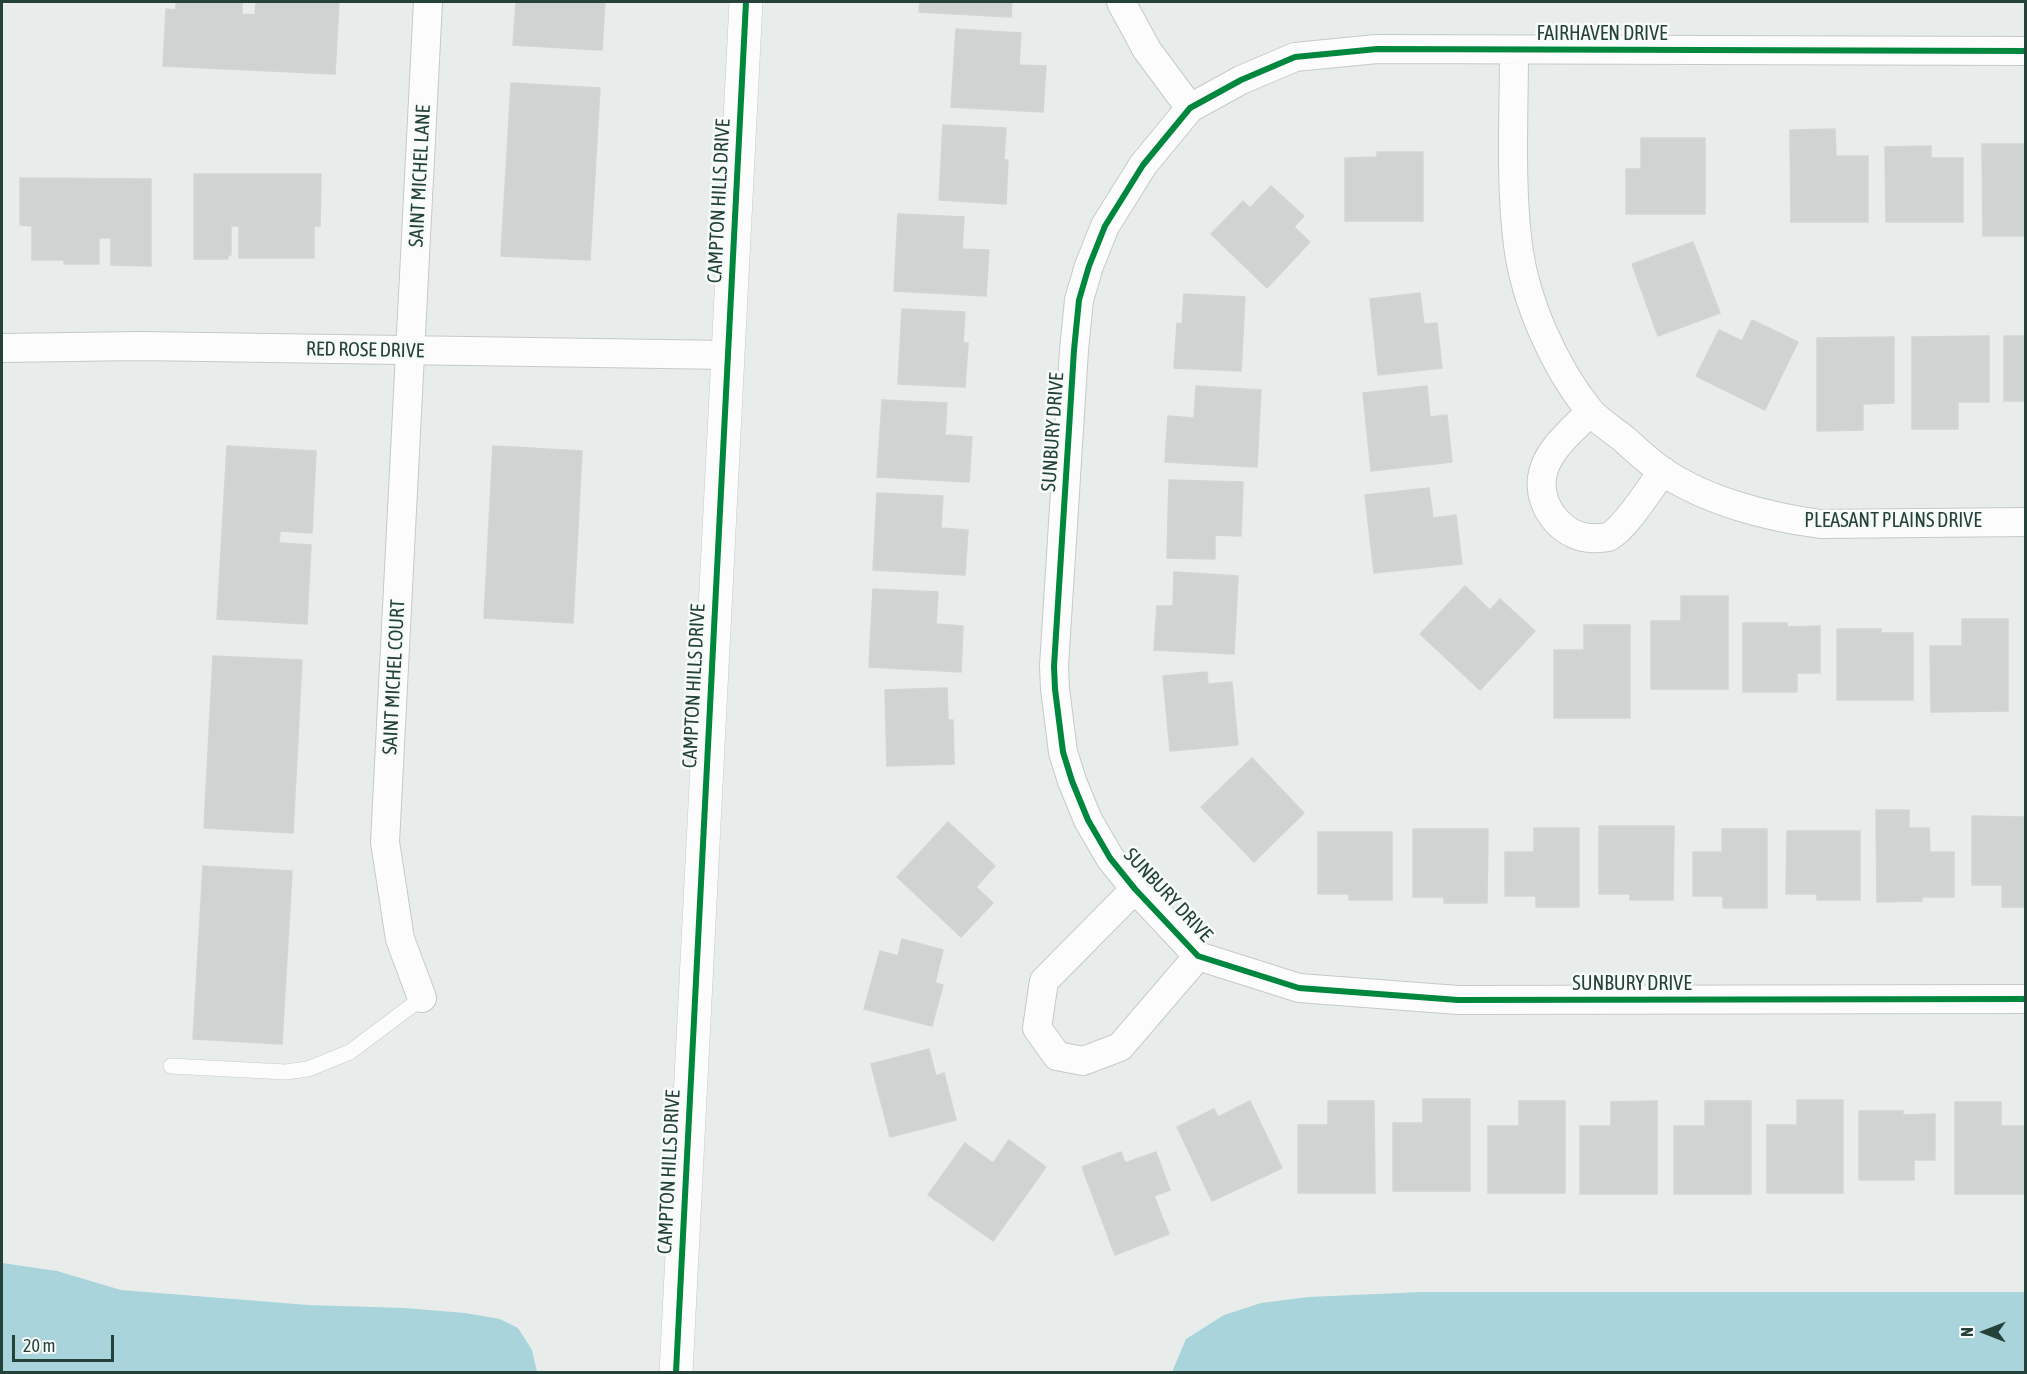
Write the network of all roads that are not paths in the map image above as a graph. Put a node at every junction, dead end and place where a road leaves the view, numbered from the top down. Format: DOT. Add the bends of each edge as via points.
graph roads {
  1 [pos="428,2"];
  2 [pos="746,2"];
  3 [pos="1121,2"];
  4 [pos="1514,51"];
  5 [pos="2025,51"];
  6 [pos="1190,108"];
  7 [pos="2,348"];
  8 [pos="412,351"];
  9 [pos="728,355"];
  10 [pos="1590,412"];
  11 [pos="1663,471"];
  12 [pos="2025,522"];
  13 [pos="1135,889"];
  14 [pos="1198,956"];
  15 [pos="422,998"];
  16 [pos="2025,999"];
  17 [pos="171,1066"];
  18 [pos="675,1372"];
  1 -- 8 [label="street, SAINT MICHEL LANE"];
  2 -- 9 [label="street, CAMPTON HILLS DRIVE"];
  3 -- 6 [label="street" via="1146,50"];
  4 -- 5 [label="street, FAIRHAVEN DRIVE"];
  4 -- 6 [label="street, FAIRHAVEN DRIVE" via="1377,49 1295,57"];
  4 -- 10 [label="street, PLEASANT PLAINS DRIVE" via="1518,248 1535,314 1547,342"];
  6 -- 13 [label="street, SUNBURY DRIVE" via="1143,165 1105,226 1080,300 1074,360 1054,666 1057,715 1063,752 1088,820 1110,858"];
  7 -- 8 [label="street, RED ROSE DRIVE" via="140,346"];
  8 -- 9 [label="street, RED ROSE DRIVE"];
  8 -- 15 [label="street, SAINT MICHEL COURT" via="386,842 400,939"];
  9 -- 18 [label="street, CAMPTON HILLS DRIVE"];
  10 -- 11 [label="street, PLEASANT PLAINS DRIVE"];
  10 -- 11 [label="street" via="1547,460 1542,477 1545,504 1560,525 1575,535 1609,537"];
  11 -- 12 [label="street, PLEASANT PLAINS DRIVE" via="1716,497 1788,520 1820,524"];
  13 -- 14 [label="street, SUNBURY DRIVE"];
  13 -- 14 [label="street, SUNBURY DRIVE" via="1044,981 1037,1028 1057,1056 1083,1061 1120,1047"];
  14 -- 16 [label="street, SUNBURY DRIVE" via="1299,988 1458,1000"];
  15 -- 17 [label="lane" via="350,1052 308,1069 285,1072"];
}
